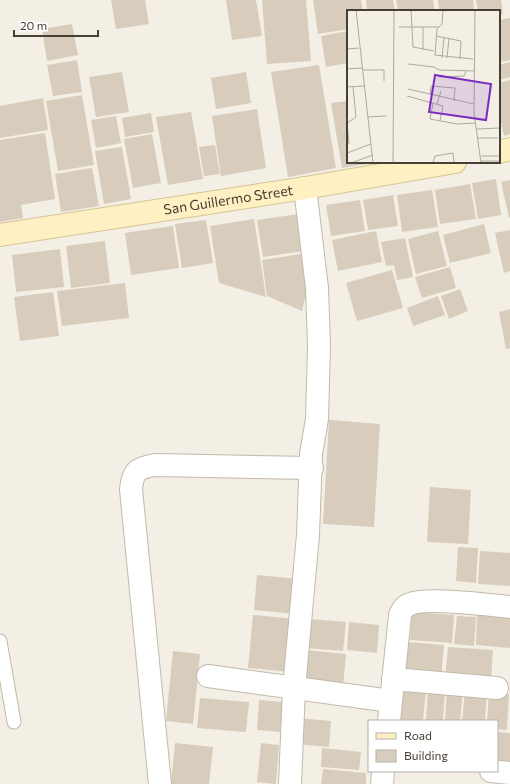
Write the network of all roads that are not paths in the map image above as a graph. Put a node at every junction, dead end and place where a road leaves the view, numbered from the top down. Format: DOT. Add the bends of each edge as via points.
graph roads {
  1 [pos="510,149"];
  2 [pos="500,152"];
  3 [pos="449,163"];
  4 [pos="304,188"];
  5 [pos="0,235"];
  6 [pos="312,468"];
  7 [pos="510,607"];
  8 [pos="0,641"];
  9 [pos="208,676"];
  10 [pos="393,679"];
  11 [pos="294,688"];
  12 [pos="497,688"];
  13 [pos="390,711"];
  14 [pos="14,722"];
  15 [pos="383,772"];
  16 [pos="498,772"];
  17 [pos="510,773"];
  18 [pos="160,784"];
  19 [pos="290,784"];
  20 [pos="382,784"];
  1 -- 2 [label="main road"];
  3 -- 4 [label="main road, San Guillermo Street"];
  4 -- 5 [label="main road, San Guillermo Street"];
  4 -- 6 [label="street" via="317,288 320,345"];
  6 -- 11 [label="street" via="307,562"];
  6 -- 18 [label="street" via="155,465 136,471 132,478"];
  7 -- 10 [label="street" via="426,601 403,608"];
  8 -- 14 [label="lane"];
  9 -- 11 [label="street"];
  10 -- 12 [label="street"];
  10 -- 13 [label="street"];
  11 -- 13 [label="street"];
  11 -- 19 [label="street"];
  15 -- 20 [label="street"];
  16 -- 17 [label="street"];
}
